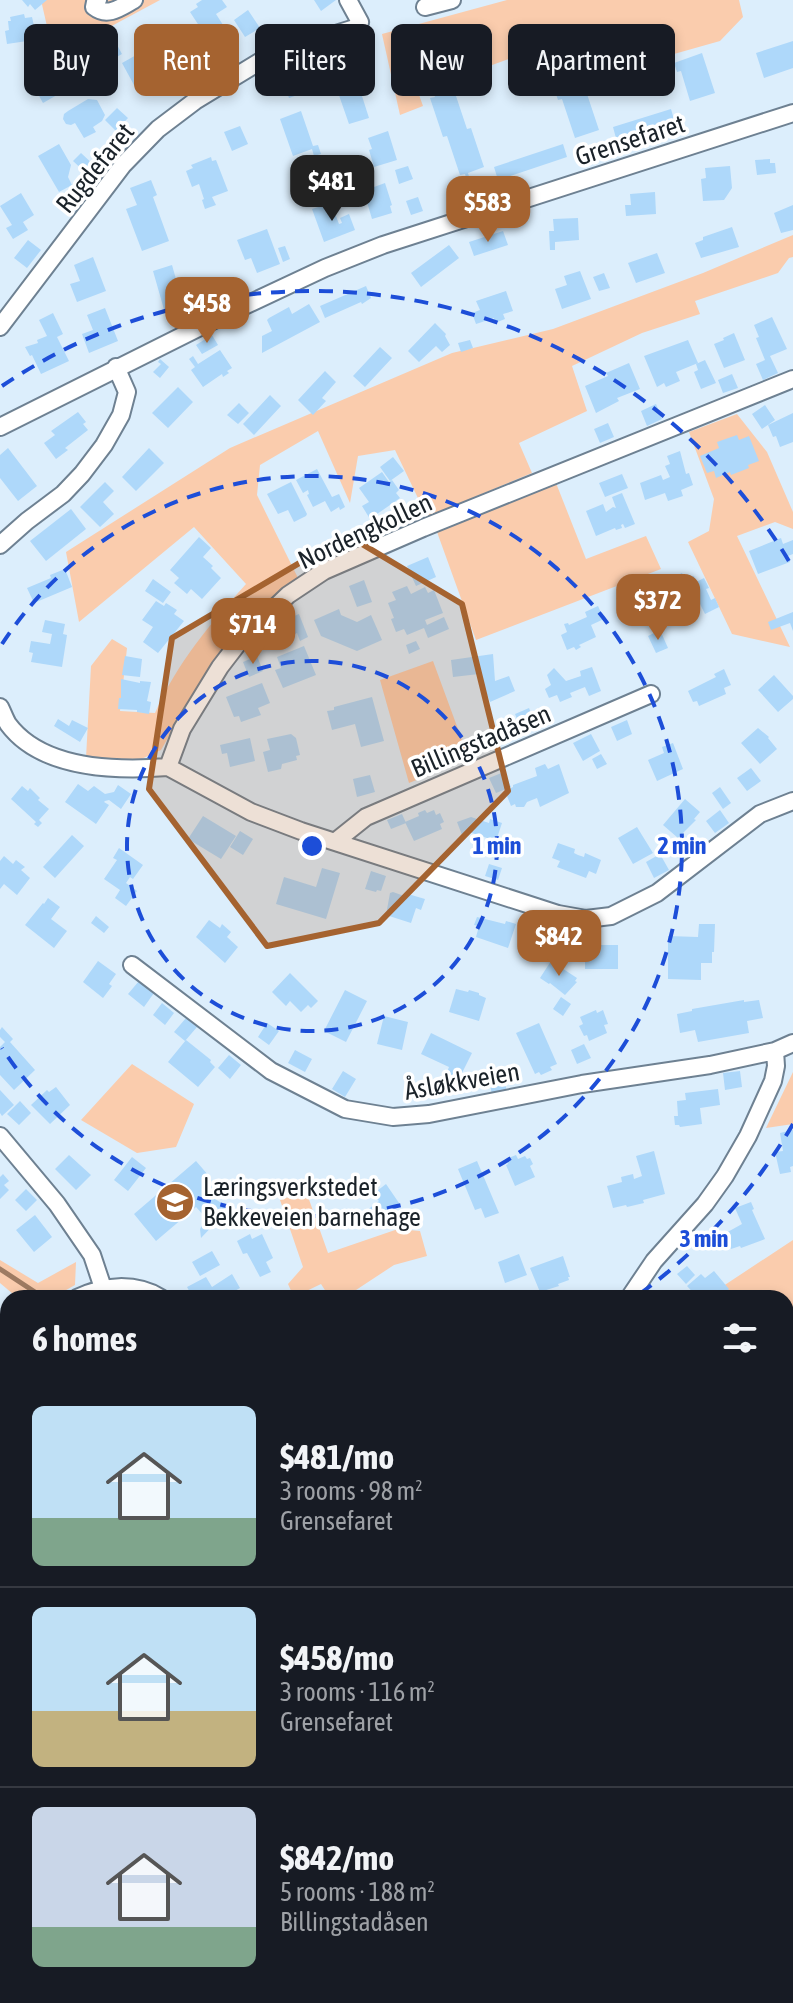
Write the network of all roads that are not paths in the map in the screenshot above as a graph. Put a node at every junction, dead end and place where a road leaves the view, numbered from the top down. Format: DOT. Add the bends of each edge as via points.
graph roads {
  1 [pos="98,0"];
  2 [pos="134,0"];
  3 [pos="348,0"];
  4 [pos="452,0"];
  5 [pos="425,7"];
  6 [pos="793,113"];
  7 [pos="0,327"];
  8 [pos="116,367"];
  9 [pos="793,379"];
  10 [pos="0,427"];
  11 [pos="0,545"];
  12 [pos="651,694"];
  13 [pos="0,707"];
  14 [pos="168,767"];
  15 [pos="793,801"];
  16 [pos="336,841"];
  17 [pos="132,965"];
  18 [pos="793,1043"];
  19 [pos="775,1051"];
  20 [pos="0,1136"];
  21 [pos="103,1288"];
  22 [pos="98,1290"];
  23 [pos="146,1290"];
  24 [pos="634,1290"];
  1 -- 2 [label="street" via="94,7 111,12"];
  3 -- 7 [label="street, Rugdefaret" via="360,22 355,28 264,59 158,129 123,165"];
  4 -- 5 [label="street"];
  6 -- 8 [label="street, Grensefaret" via="383,245"];
  8 -- 10 [label="street, Grensefaret"];
  8 -- 11 [label="street" via="127,392 104,445 63,494"];
  9 -- 14 [label="street, Nordengkollen" via="324,571 288,595 240,641 182,729"];
  12 -- 16 [label="street, Billingstadåsen" via="366,817"];
  13 -- 14 [label="street" via="22,739 69,762"];
  14 -- 16 [label="street" via="251,812"];
  15 -- 16 [label="street" via="760,814 657,893 611,916 586,919"];
  17 -- 19 [label="street, Åsløkkveien" via="271,1071 345,1109 393,1117"];
  18 -- 19 [label="street, Åsløkkveien"];
  19 -- 24 [label="street" via="773,1081 725,1176"];
  20 -- 21 [label="street" via="84,1242"];
  21 -- 22 [label="street"];
  21 -- 23 [label="street"];
}
